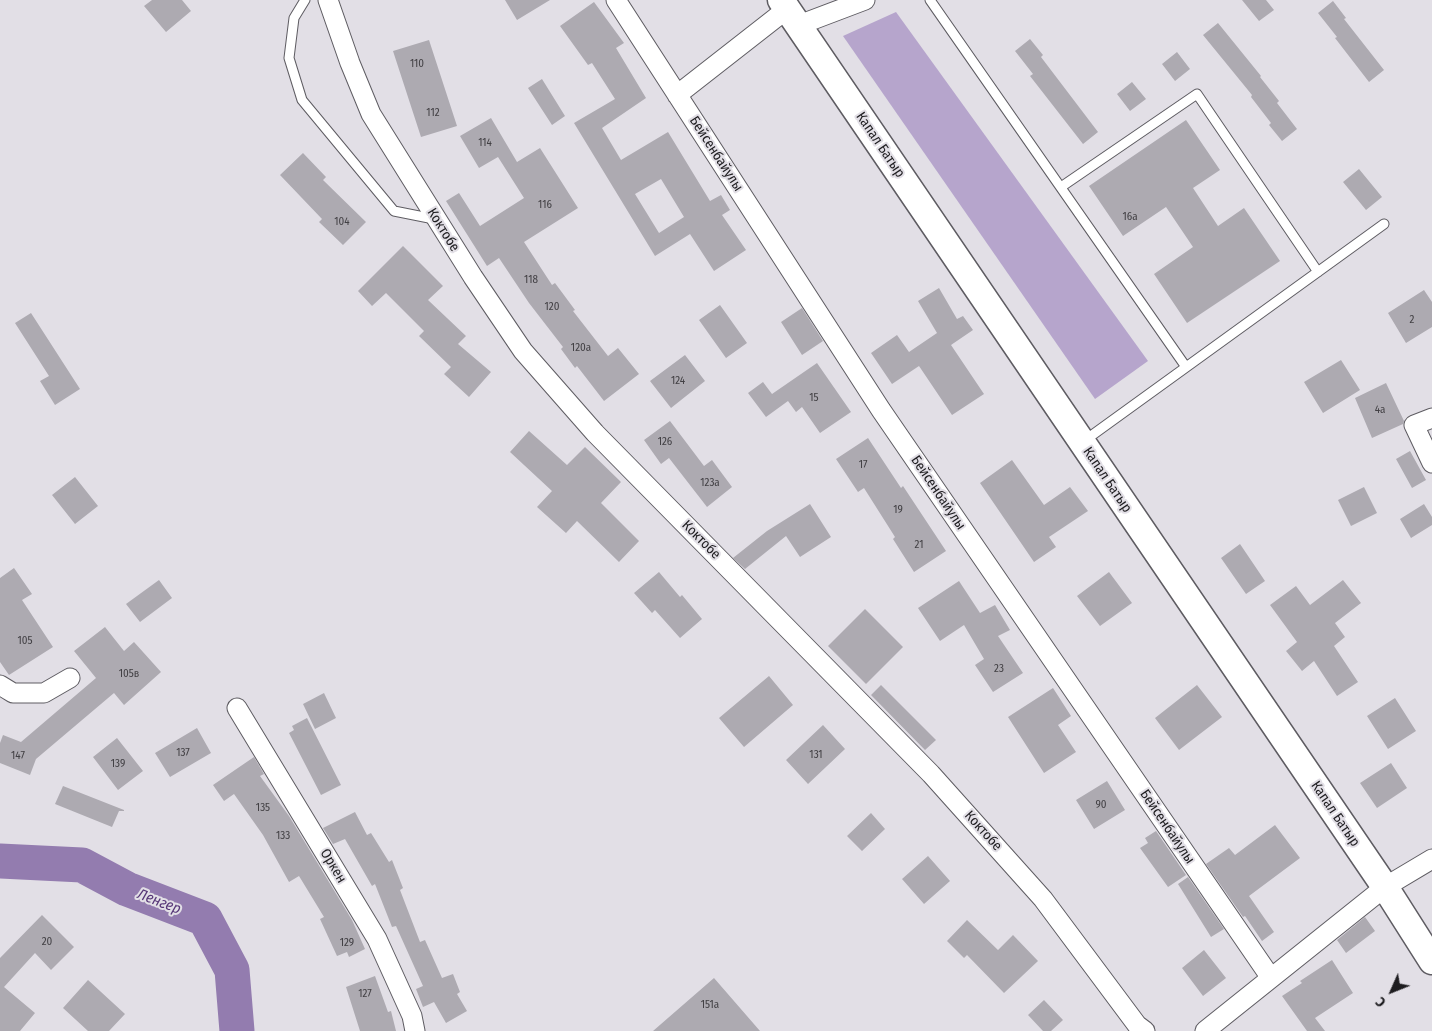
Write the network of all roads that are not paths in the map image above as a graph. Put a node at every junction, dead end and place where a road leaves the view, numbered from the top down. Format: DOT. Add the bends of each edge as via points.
graph roads {
  1 [pos="305,0"];
  2 [pos="328,0"];
  3 [pos="616,0"];
  4 [pos="864,0"];
  5 [pos="930,0"];
  6 [pos="789,11"];
  7 [pos="677,95"];
  8 [pos="1061,187"];
  9 [pos="437,219"];
  10 [pos="1384,224"];
  11 [pos="1318,272"];
  12 [pos="1186,367"];
  13 [pos="1432,418"];
  14 [pos="1082,442"];
  15 [pos="1432,463"];
  16 [pos="70,678"];
  17 [pos="0,685"];
  18 [pos="237,708"];
  19 [pos="1432,859"];
  20 [pos="1385,887"];
  21 [pos="1432,960"];
  22 [pos="1271,978"];
  23 [pos="415,1031"];
  24 [pos="1145,1031"];
  25 [pos="1205,1031"];
  1 -- 9 [label="lane" via="294,18 289,58 302,100 394,211"];
  2 -- 9 [label="street, Коктобе" via="371,114"];
  3 -- 7 [label="street, Бейсенбайулы"];
  4 -- 6 [label="street"];
  5 -- 8 [label="lane"];
  6 -- 7 [label="street"];
  6 -- 14 [label="main road, Капал Батыр"];
  7 -- 22 [label="street, Бейсенбайулы" via="881,410"];
  8 -- 11 [label="lane" via="1197,94"];
  8 -- 12 [label="lane"];
  9 -- 24 [label="street, Коктобе" via="523,351 595,433 931,774 1043,899 1137,1025"];
  10 -- 11 [label="lane"];
  11 -- 12 [label="lane"];
  12 -- 14 [label="lane"];
  13 -- 15 [label="street" via="1414,425"];
  14 -- 20 [label="main road, Капал Батыр"];
  16 -- 17 [label="street" via="44,693 13,693"];
  18 -- 23 [label="street, Оркен" via="377,939 412,1016"];
  19 -- 20 [label="street"];
  20 -- 21 [label="main road, Капал Батыр"];
  20 -- 22 [label="street"];
  22 -- 25 [label="street"];
}
